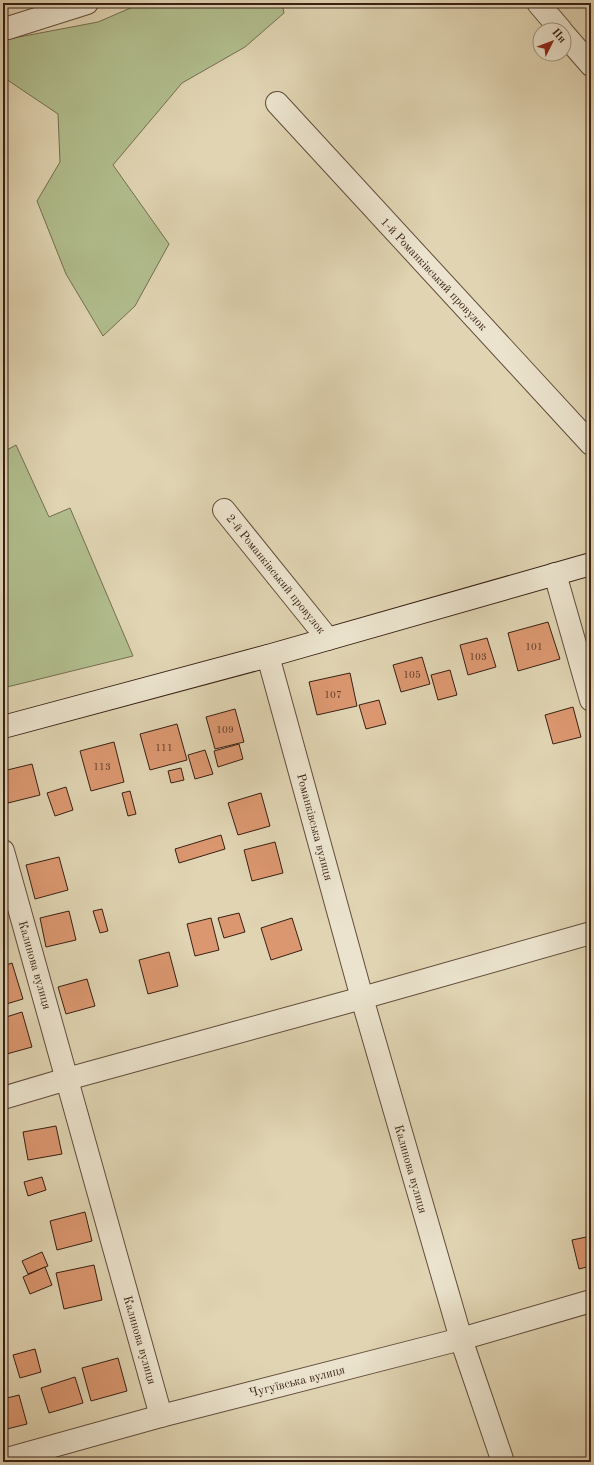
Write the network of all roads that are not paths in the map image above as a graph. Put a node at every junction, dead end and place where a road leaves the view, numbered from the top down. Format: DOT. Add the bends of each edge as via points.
graph roads {
  1 [pos="87,3"];
  2 [pos="538,3"];
  3 [pos="554,22"];
  4 [pos="8,28"];
  5 [pos="572,43"];
  6 [pos="591,65"];
  7 [pos="277,103"];
  8 [pos="591,444"];
  9 [pos="224,510"];
  10 [pos="591,564"];
  11 [pos="555,574"];
  12 [pos="328,639"];
  13 [pos="268,656"];
  14 [pos="591,700"];
  15 [pos="3,727"];
  16 [pos="3,851"];
  17 [pos="591,933"];
  18 [pos="362,998"];
  19 [pos="67,1079"];
  20 [pos="3,1098"];
  21 [pos="591,1301"];
  22 [pos="461,1339"];
  23 [pos="161,1416"];
  24 [pos="3,1460"];
  25 [pos="503,1462"];
  1 -- 4 [label="street"];
  2 -- 3 [label="street"];
  5 -- 6 [label="street"];
  7 -- 8 [label="street, 1-й Романківський провулок"];
  9 -- 12 [label="street, 2-й Романківський провулок"];
  10 -- 11 [label="street"];
  11 -- 12 [label="street"];
  11 -- 14 [label="street"];
  12 -- 13 [label="street"];
  13 -- 15 [label="street"];
  13 -- 18 [label="street, Романківська вулиця"];
  16 -- 19 [label="street, Калинова вулиця"];
  17 -- 18 [label="street"];
  18 -- 19 [label="street"];
  18 -- 22 [label="street, Калинова вулиця"];
  19 -- 20 [label="street"];
  19 -- 23 [label="street, Калинова вулиця"];
  21 -- 22 [label="street, Чугуївська вулиця"];
  22 -- 23 [label="street, Чугуївська вулиця"];
  22 -- 25 [label="street, Калинова вулиця"];
  23 -- 24 [label="street, Чугуївська вулиця"];
}
